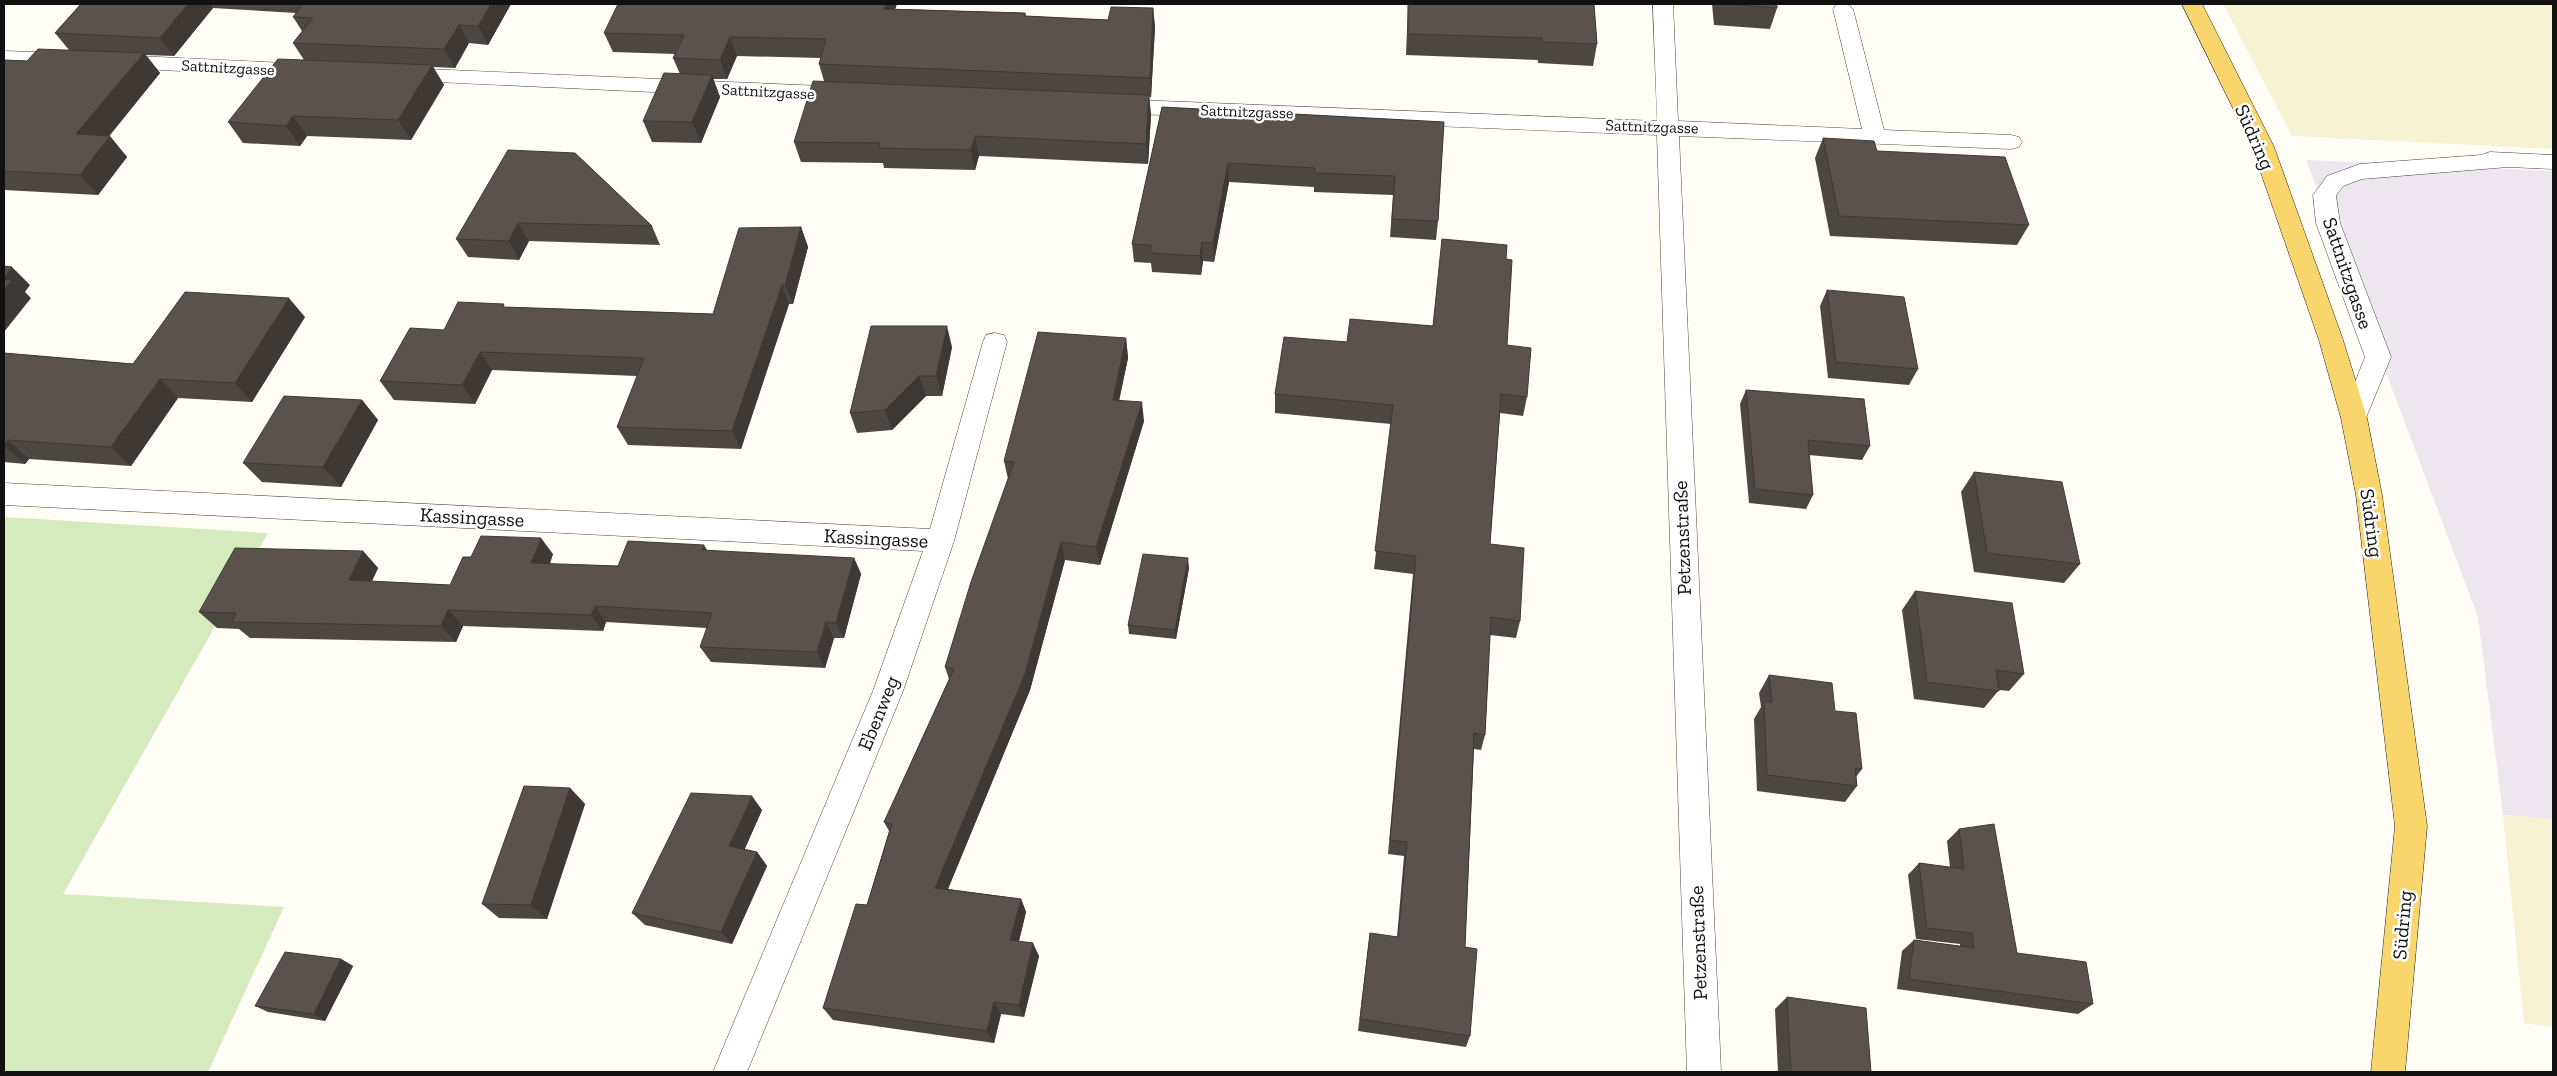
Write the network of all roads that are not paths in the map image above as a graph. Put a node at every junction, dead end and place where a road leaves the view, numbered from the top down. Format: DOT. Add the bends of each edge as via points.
graph roads {
  1 [pos="1663,4"];
  2 [pos="2192,4"];
  3 [pos="1843,9"];
  4 [pos="4,58"];
  5 [pos="330,72"];
  6 [pos="380,74"];
  7 [pos="865,95"];
  8 [pos="1092,105"];
  9 [pos="1668,127"];
  10 [pos="1875,136"];
  11 [pos="2011,142"];
  12 [pos="2420,155"];
  13 [pos="2508,160"];
  14 [pos="2553,162"];
  15 [pos="994,342"];
  16 [pos="2354,418"];
  17 [pos="4,494"];
  18 [pos="940,541"];
  19 [pos="730,1072"];
  20 [pos="1704,1072"];
  21 [pos="2388,1072"];
  1 -- 9 [label="street, Petzenstraße"];
  2 -- 16 [label="main road, Südring" via="2263,147 2332,340"];
  3 -- 10 [label="street"];
  4 -- 5 [label="street, Sattnitzgasse"];
  6 -- 7 [label="street, Sattnitzgasse"];
  8 -- 9 [label="street, Sattnitzgasse"];
  9 -- 10 [label="street, Sattnitzgasse"];
  9 -- 20 [label="street, Petzenstraße"];
  10 -- 11 [label="street, Sattnitzgasse"];
  12 -- 13 [label="street, Sattnitzgasse"];
  13 -- 14 [label="street, Sattnitzgasse"];
  13 -- 16 [label="street, Sattnitzgasse" via="2360,172 2334,181 2324,195 2328,223 2378,357"];
  15 -- 18 [label="street, Ebenweg"];
  16 -- 21 [label="main road, Südring" via="2369,495 2411,826"];
  17 -- 18 [label="street, Kassingasse"];
  18 -- 19 [label="street, Ebenweg" via="888,691"];
}
